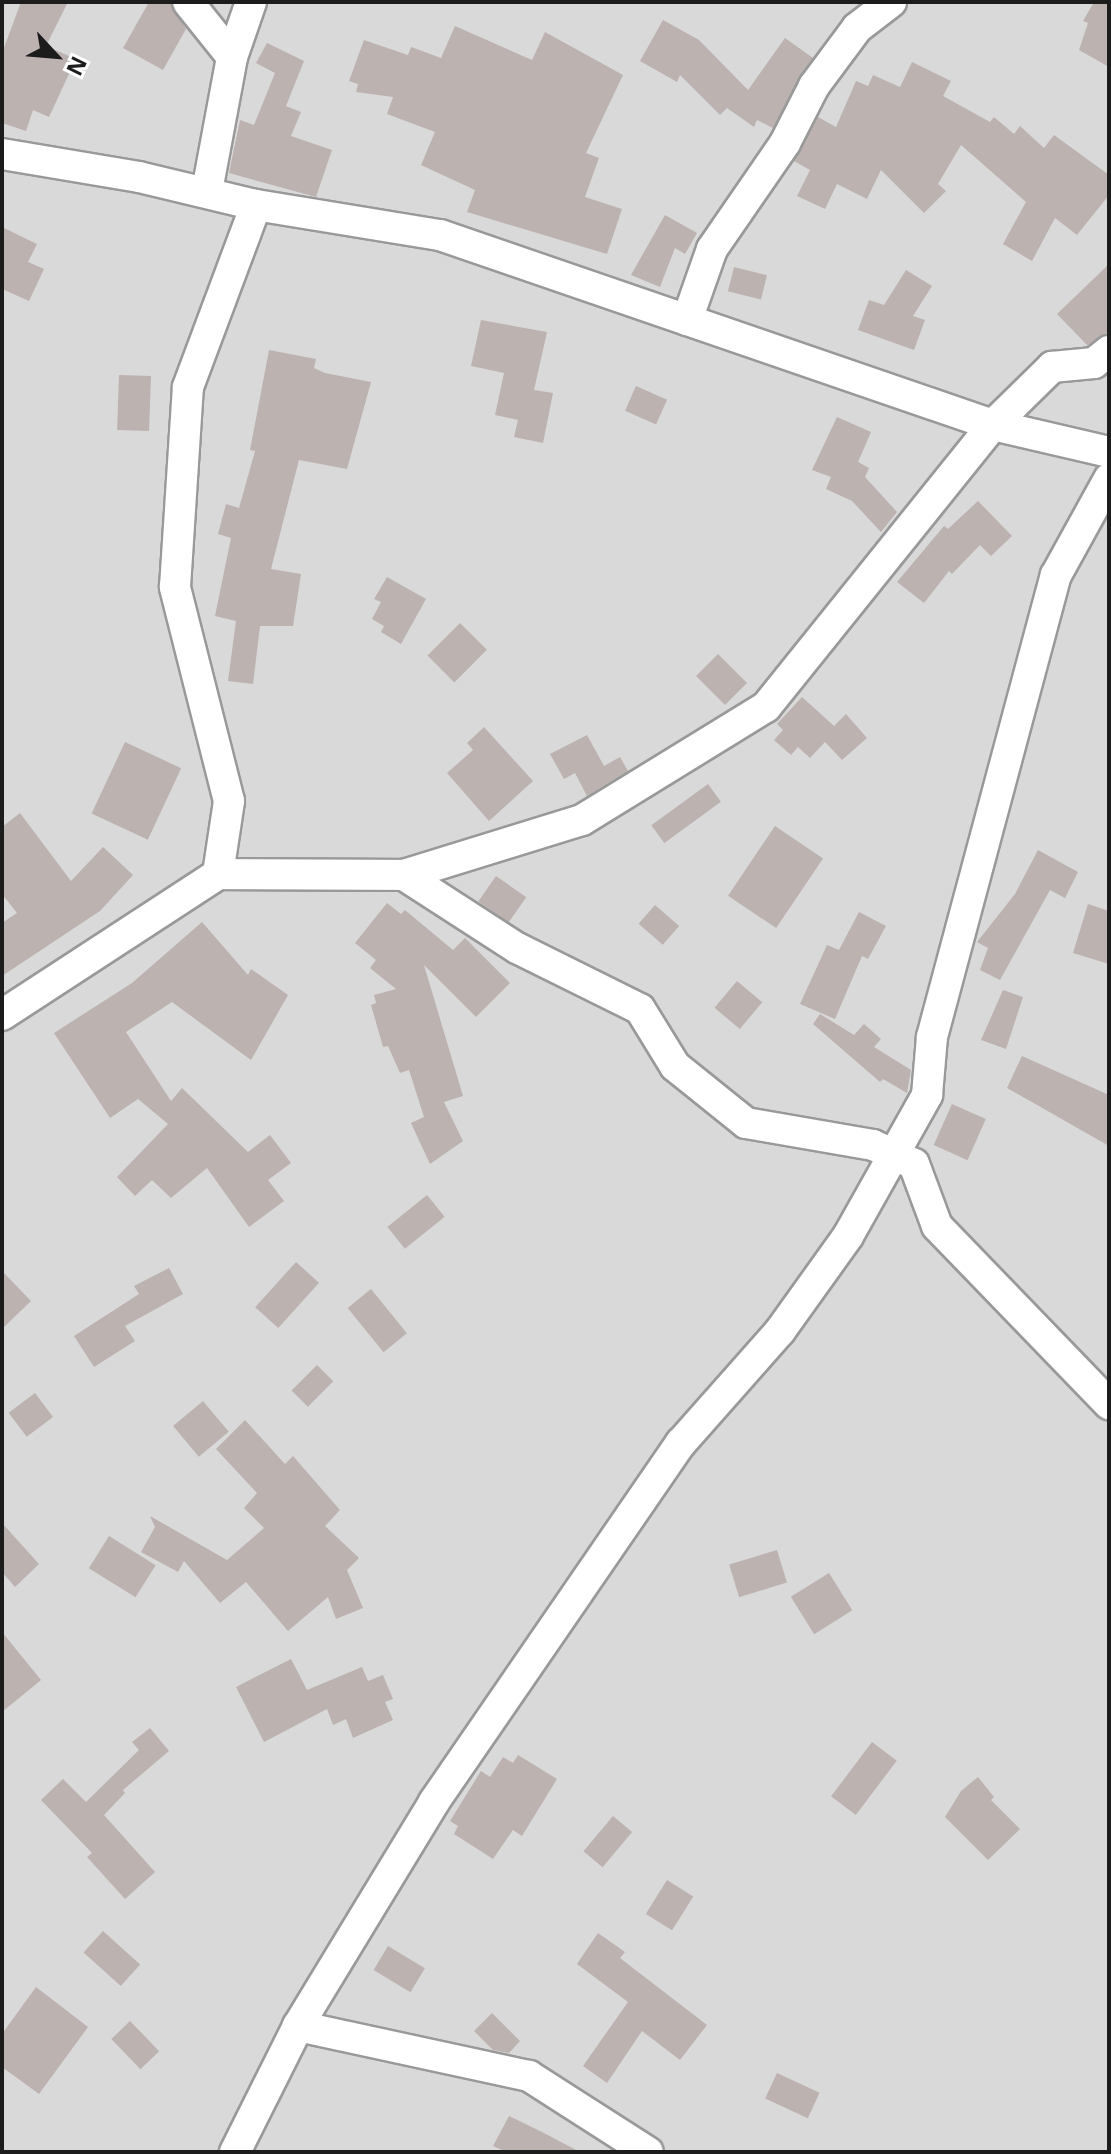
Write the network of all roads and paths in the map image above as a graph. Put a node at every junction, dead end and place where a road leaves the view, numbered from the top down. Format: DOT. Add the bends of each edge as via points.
graph roads {
  1 [pos="188,2"];
  2 [pos="251,2"];
  3 [pos="891,2"];
  4 [pos="232,57"];
  5 [pos="2,154"];
  6 [pos="207,191"];
  7 [pos="256,205"];
  8 [pos="687,320"];
  9 [pos="1109,351"];
  10 [pos="993,425"];
  11 [pos="1109,452"];
  12 [pos="1109,479"];
  13 [pos="218,874"];
  14 [pos="404,875"];
  15 [pos="2,1015"];
  16 [pos="895,1156"];
  17 [pos="1109,1404"];
  18 [pos="298,2026"];
  19 [pos="235,2152"];
  20 [pos="648,2152"];
  1 -- 4 [label="street"];
  2 -- 4 [label="street"];
  3 -- 8 [label="street" via="857,28 814,86 785,143 712,249"];
  4 -- 6 [label="street"];
  5 -- 6 [label="street"];
  6 -- 7 [label="street"];
  7 -- 8 [label="street" via="440,235"];
  7 -- 13 [label="street" via="188,387 175,587 229,801"];
  8 -- 10 [label="street"];
  9 -- 10 [label="street" via="1094,363 1052,367"];
  10 -- 11 [label="street"];
  10 -- 14 [label="street" via="766,707 582,820"];
  12 -- 16 [label="street" via="1056,575 932,1037 927,1095"];
  13 -- 14 [label="street"];
  13 -- 15 [label="street"];
  14 -- 16 [label="street" via="517,948 640,1009 675,1066 746,1123 873,1145"];
  16 -- 17 [label="street" via="914,1164 937,1226"];
  16 -- 18 [label="street" via="848,1236 780,1331 681,1443 591,1571 434,1802"];
  18 -- 19 [label="street"];
  18 -- 20 [label="street" via="529,2076"];
}
